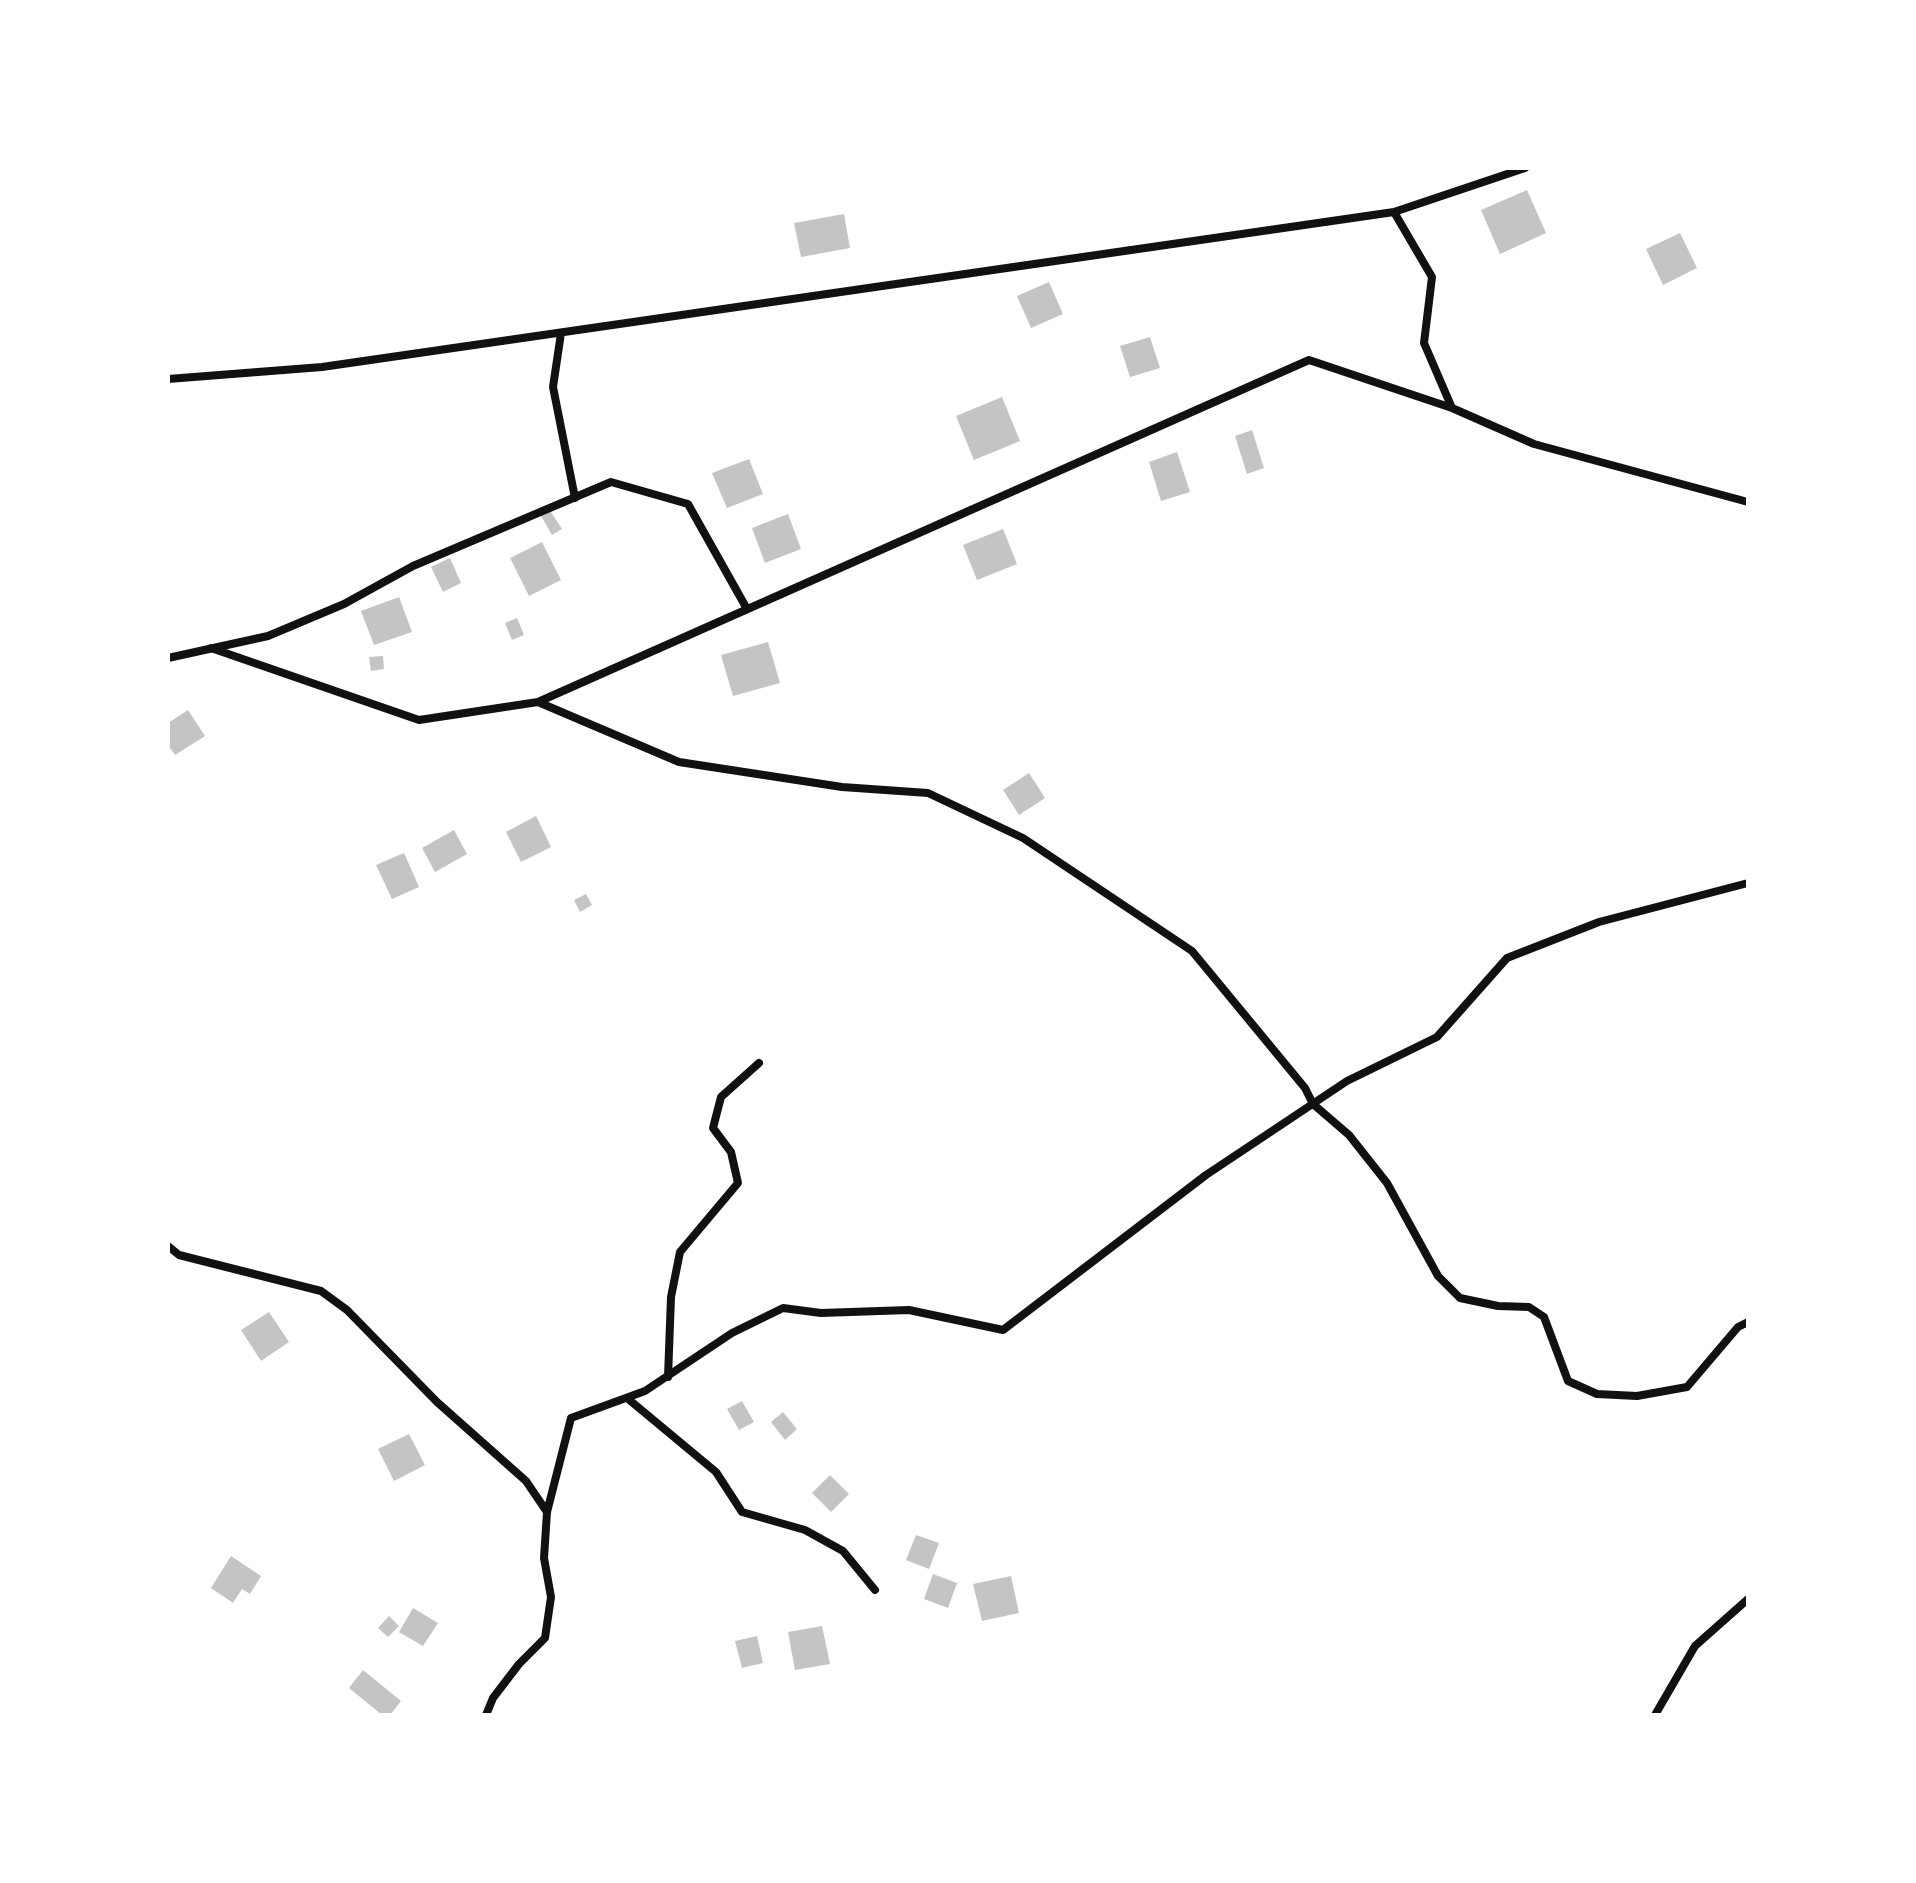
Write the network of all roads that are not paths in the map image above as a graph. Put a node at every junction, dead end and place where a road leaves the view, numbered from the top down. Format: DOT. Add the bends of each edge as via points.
graph roads {
  1 [pos="1525,168"];
  2 [pos="1394,212"];
  3 [pos="561,333"];
  4 [pos="168,379"];
  5 [pos="1452,408"];
  6 [pos="575,498"];
  7 [pos="1748,502"];
  8 [pos="747,609"];
  9 [pos="211,648"];
  10 [pos="168,658"];
  11 [pos="538,702"];
  12 [pos="1748,883"];
  13 [pos="759,1063"];
  14 [pos="1313,1104"];
  15 [pos="168,1246"];
  16 [pos="1748,1322"];
  17 [pos="668,1377"];
  18 [pos="627,1398"];
  19 [pos="547,1512"];
  20 [pos="875,1590"];
  21 [pos="1748,1599"];
  22 [pos="486,1715"];
  23 [pos="1655,1715"];
  1 -- 2 [label="street"];
  2 -- 3 [label="street"];
  2 -- 5 [label="street" via="1432,277 1424,343"];
  3 -- 4 [label="street" via="322,367"];
  3 -- 6 [label="street" via="553,387"];
  5 -- 7 [label="street" via="1534,444"];
  5 -- 8 [label="street" via="1309,360"];
  6 -- 8 [label="street" via="611,482 688,504"];
  6 -- 9 [label="street" via="413,566 344,604 268,636"];
  8 -- 11 [label="street"];
  9 -- 10 [label="street"];
  9 -- 11 [label="street" via="419,720"];
  11 -- 14 [label="street" via="679,762 842,787 928,793 1023,838 1192,951"];
  12 -- 14 [label="street" via="1599,922 1507,958 1437,1037 1347,1081"];
  13 -- 17 [label="street" via="721,1097 713,1128 731,1152 738,1183 680,1252 671,1297"];
  14 -- 16 [label="street" via="1349,1135 1387,1183 1438,1276 1460,1298 1529,1307 1544,1317 1568,1381 1597,1394 1637,1396 1687,1387"];
  14 -- 17 [label="street" via="1206,1175 1003,1330 909,1310 821,1313 783,1308 732,1333"];
  15 -- 19 [label="street" via="179,1255 321,1291 526,1481"];
  17 -- 18 [label="street"];
  18 -- 19 [label="street" via="571,1418"];
  18 -- 20 [label="street" via="716,1472 742,1512 805,1530 843,1551"];
  19 -- 22 [label="street" via="544,1558 551,1597 545,1638 519,1664"];
  21 -- 23 [label="street" via="1695,1646"];
}
